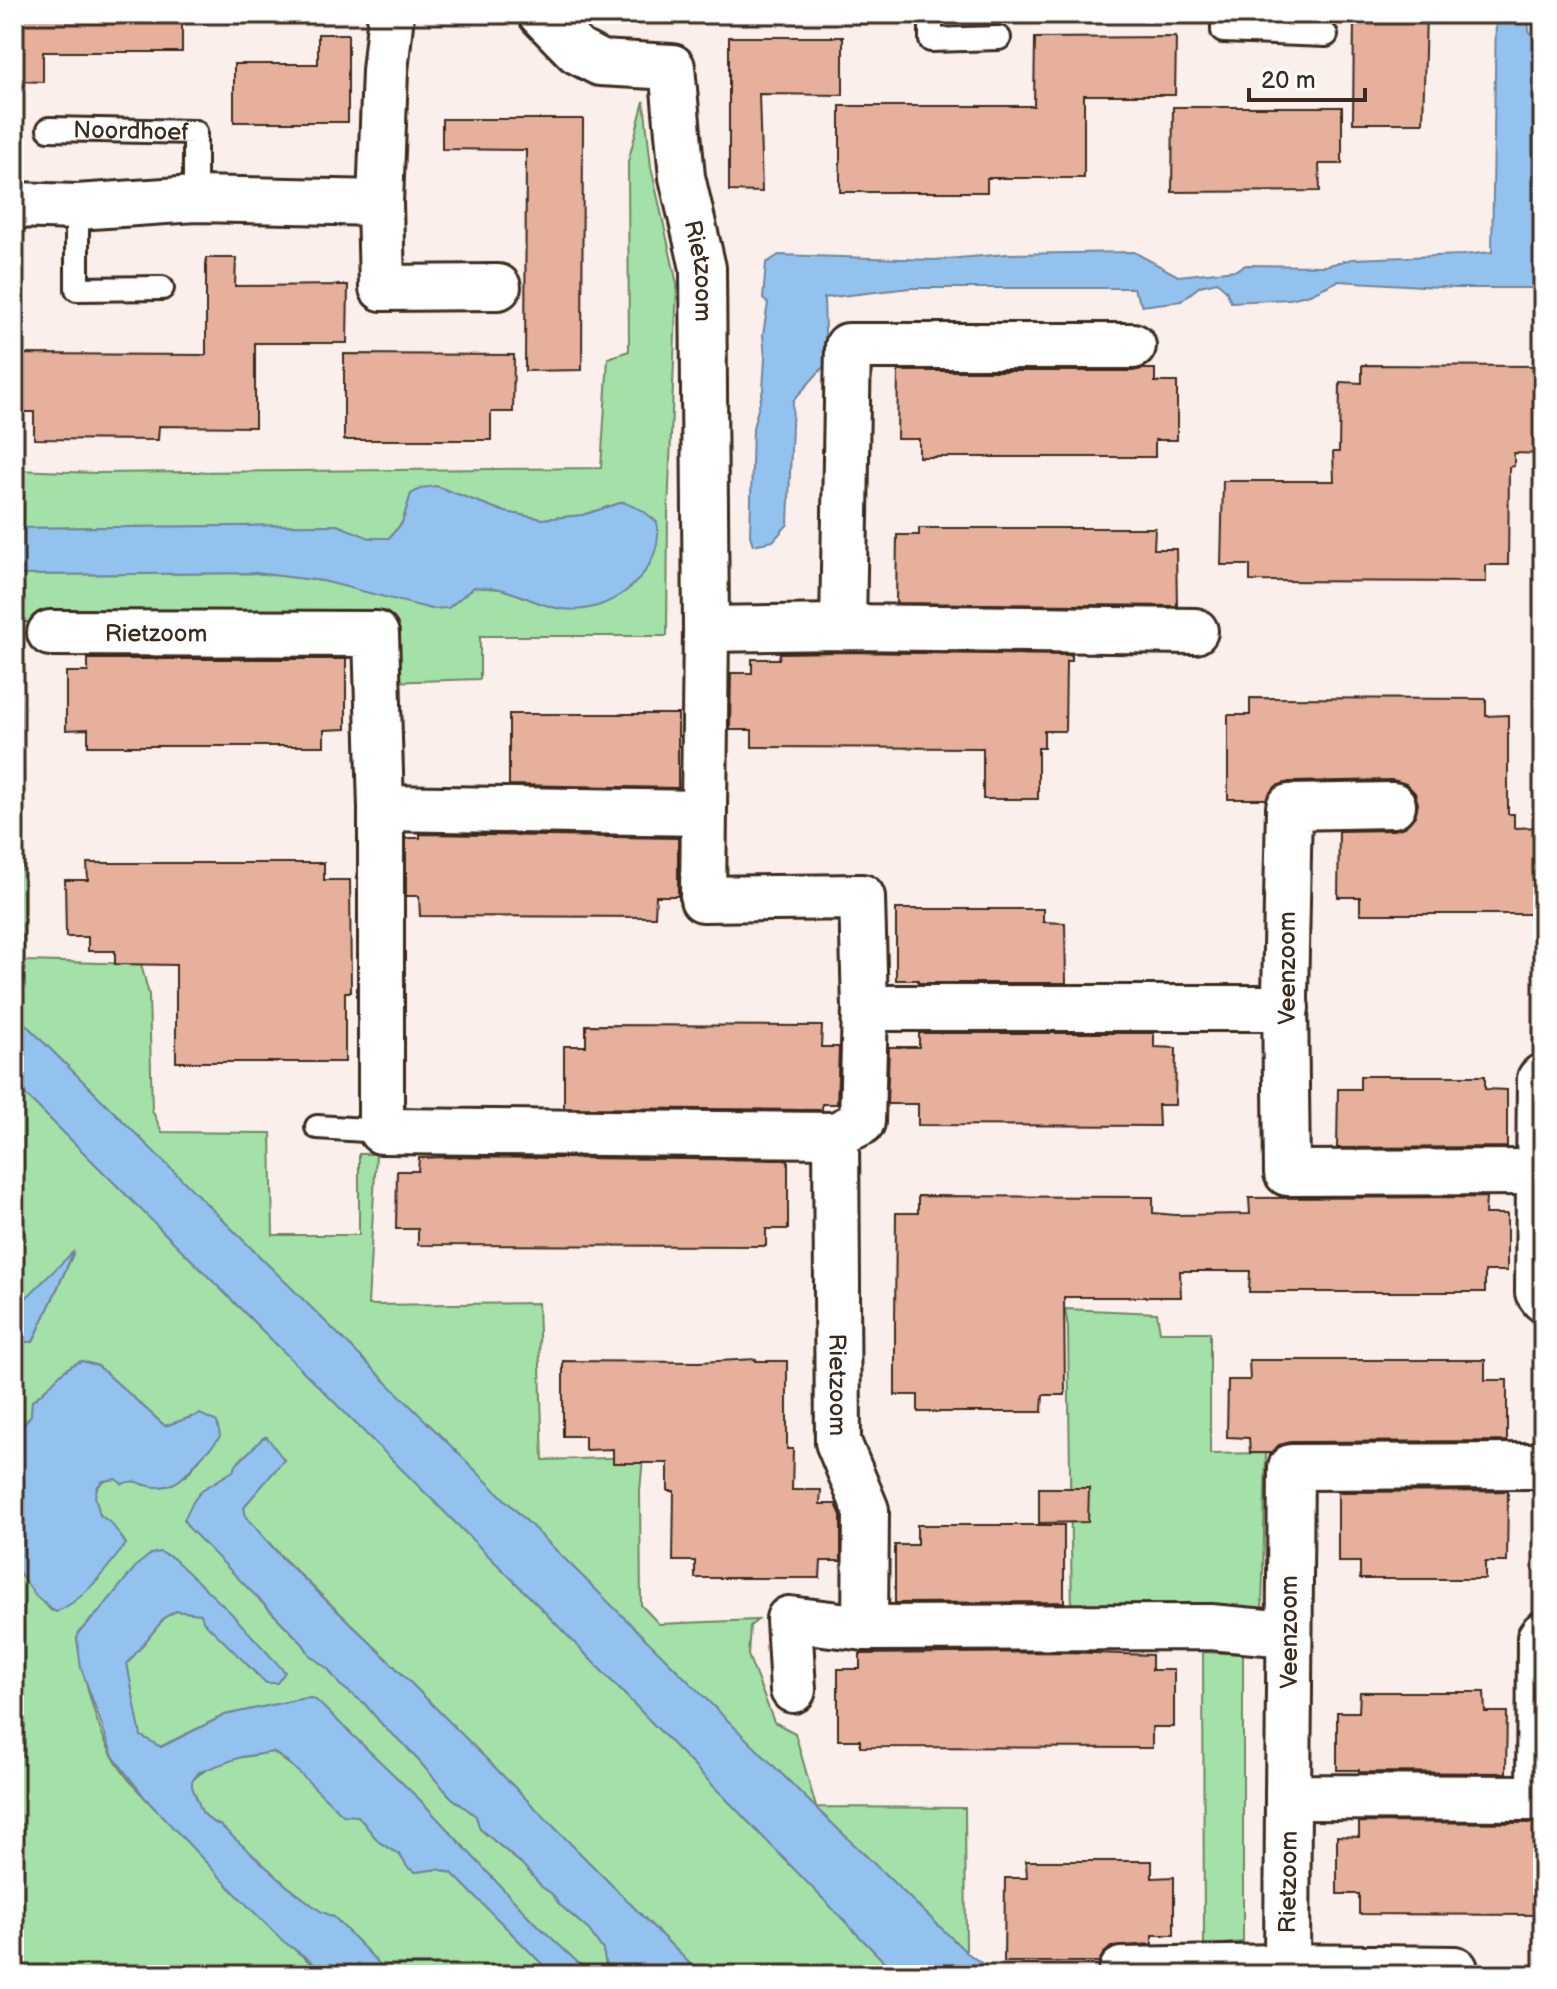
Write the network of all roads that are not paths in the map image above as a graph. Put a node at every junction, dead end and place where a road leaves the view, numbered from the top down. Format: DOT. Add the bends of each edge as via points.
graph roads {
  1 [pos="391,14"];
  2 [pos="541,14"];
  3 [pos="931,14"];
  4 [pos="1223,14"];
  5 [pos="1326,35"];
  6 [pos="999,38"];
  7 [pos="49,129"];
  8 [pos="195,199"];
  9 [pos="380,203"];
  10 [pos="14,205"];
  11 [pos="77,207"];
  12 [pos="498,287"];
  13 [pos="162,288"];
  14 [pos="1133,346"];
  15 [pos="843,627"];
  16 [pos="706,629"];
  17 [pos="1195,631"];
  18 [pos="50,633"];
  19 [pos="1393,805"];
  20 [pos="381,808"];
  21 [pos="703,813"];
  22 [pos="865,1008"];
  23 [pos="1286,1008"];
  24 [pos="1543,1076"];
  25 [pos="317,1127"];
  26 [pos="381,1131"];
  27 [pos="836,1135"];
  28 [pos="1539,1172"];
  29 [pos="1543,1299"];
  30 [pos="1543,1466"];
  31 [pos="865,1628"];
  32 [pos="1289,1634"];
  33 [pos="1543,1634"];
  34 [pos="793,1690"];
  35 [pos="1288,1797"];
  36 [pos="1541,1798"];
  37 [pos="1287,1967"];
  38 [pos="1121,1975"];
  39 [pos="1455,1975"];
  1 -- 9 [label="street"];
  2 -- 16 [label="street, Rietzoom" via="577,51 600,63 672,67 682,177 703,268"];
  3 -- 6 [label="lane" via="931,40"];
  4 -- 5 [label="lane" via="1223,31"];
  7 -- 8 [label="lane, Noordhoef" via="195,132"];
  8 -- 9 [label="street"];
  8 -- 11 [label="street"];
  9 -- 12 [label="street" via="382,288"];
  10 -- 11 [label="street"];
  11 -- 13 [label="lane" via="77,289"];
  14 -- 15 [label="street" via="848,346"];
  15 -- 16 [label="street"];
  15 -- 17 [label="street"];
  16 -- 21 [label="street, Rietzoom"];
  18 -- 20 [label="street, Rietzoom" via="376,634"];
  19 -- 23 [label="street, Veenzoom" via="1289,807"];
  20 -- 21 [label="street"];
  20 -- 26 [label="street, Rietzoom"];
  21 -- 22 [label="street, Rietzoom" via="703,899 862,897"];
  22 -- 23 [label="street"];
  22 -- 27 [label="street, Rietzoom" via="862,1122"];
  23 -- 28 [label="street, Veenzoom" via="1287,1173"];
  24 -- 28 [label="street"];
  25 -- 26 [label="lane"];
  26 -- 27 [label="street"];
  27 -- 31 [label="street, Rietzoom" via="838,1442 866,1510"];
  28 -- 29 [label="street" via="1538,1292"];
  30 -- 32 [label="street, Veenzoom" via="1291,1467"];
  31 -- 32 [label="street" via="1210,1627"];
  31 -- 34 [label="street" via="789,1619"];
  32 -- 35 [label="street, Veenzoom"];
  33 -- 36 [label="street"];
  35 -- 36 [label="street"];
  35 -- 37 [label="street, Rietzoom"];
  37 -- 38 [label="street, Rietzoom" via="1122,1970"];
  37 -- 39 [label="street, Rietzoom" via="1455,1969"];
}
